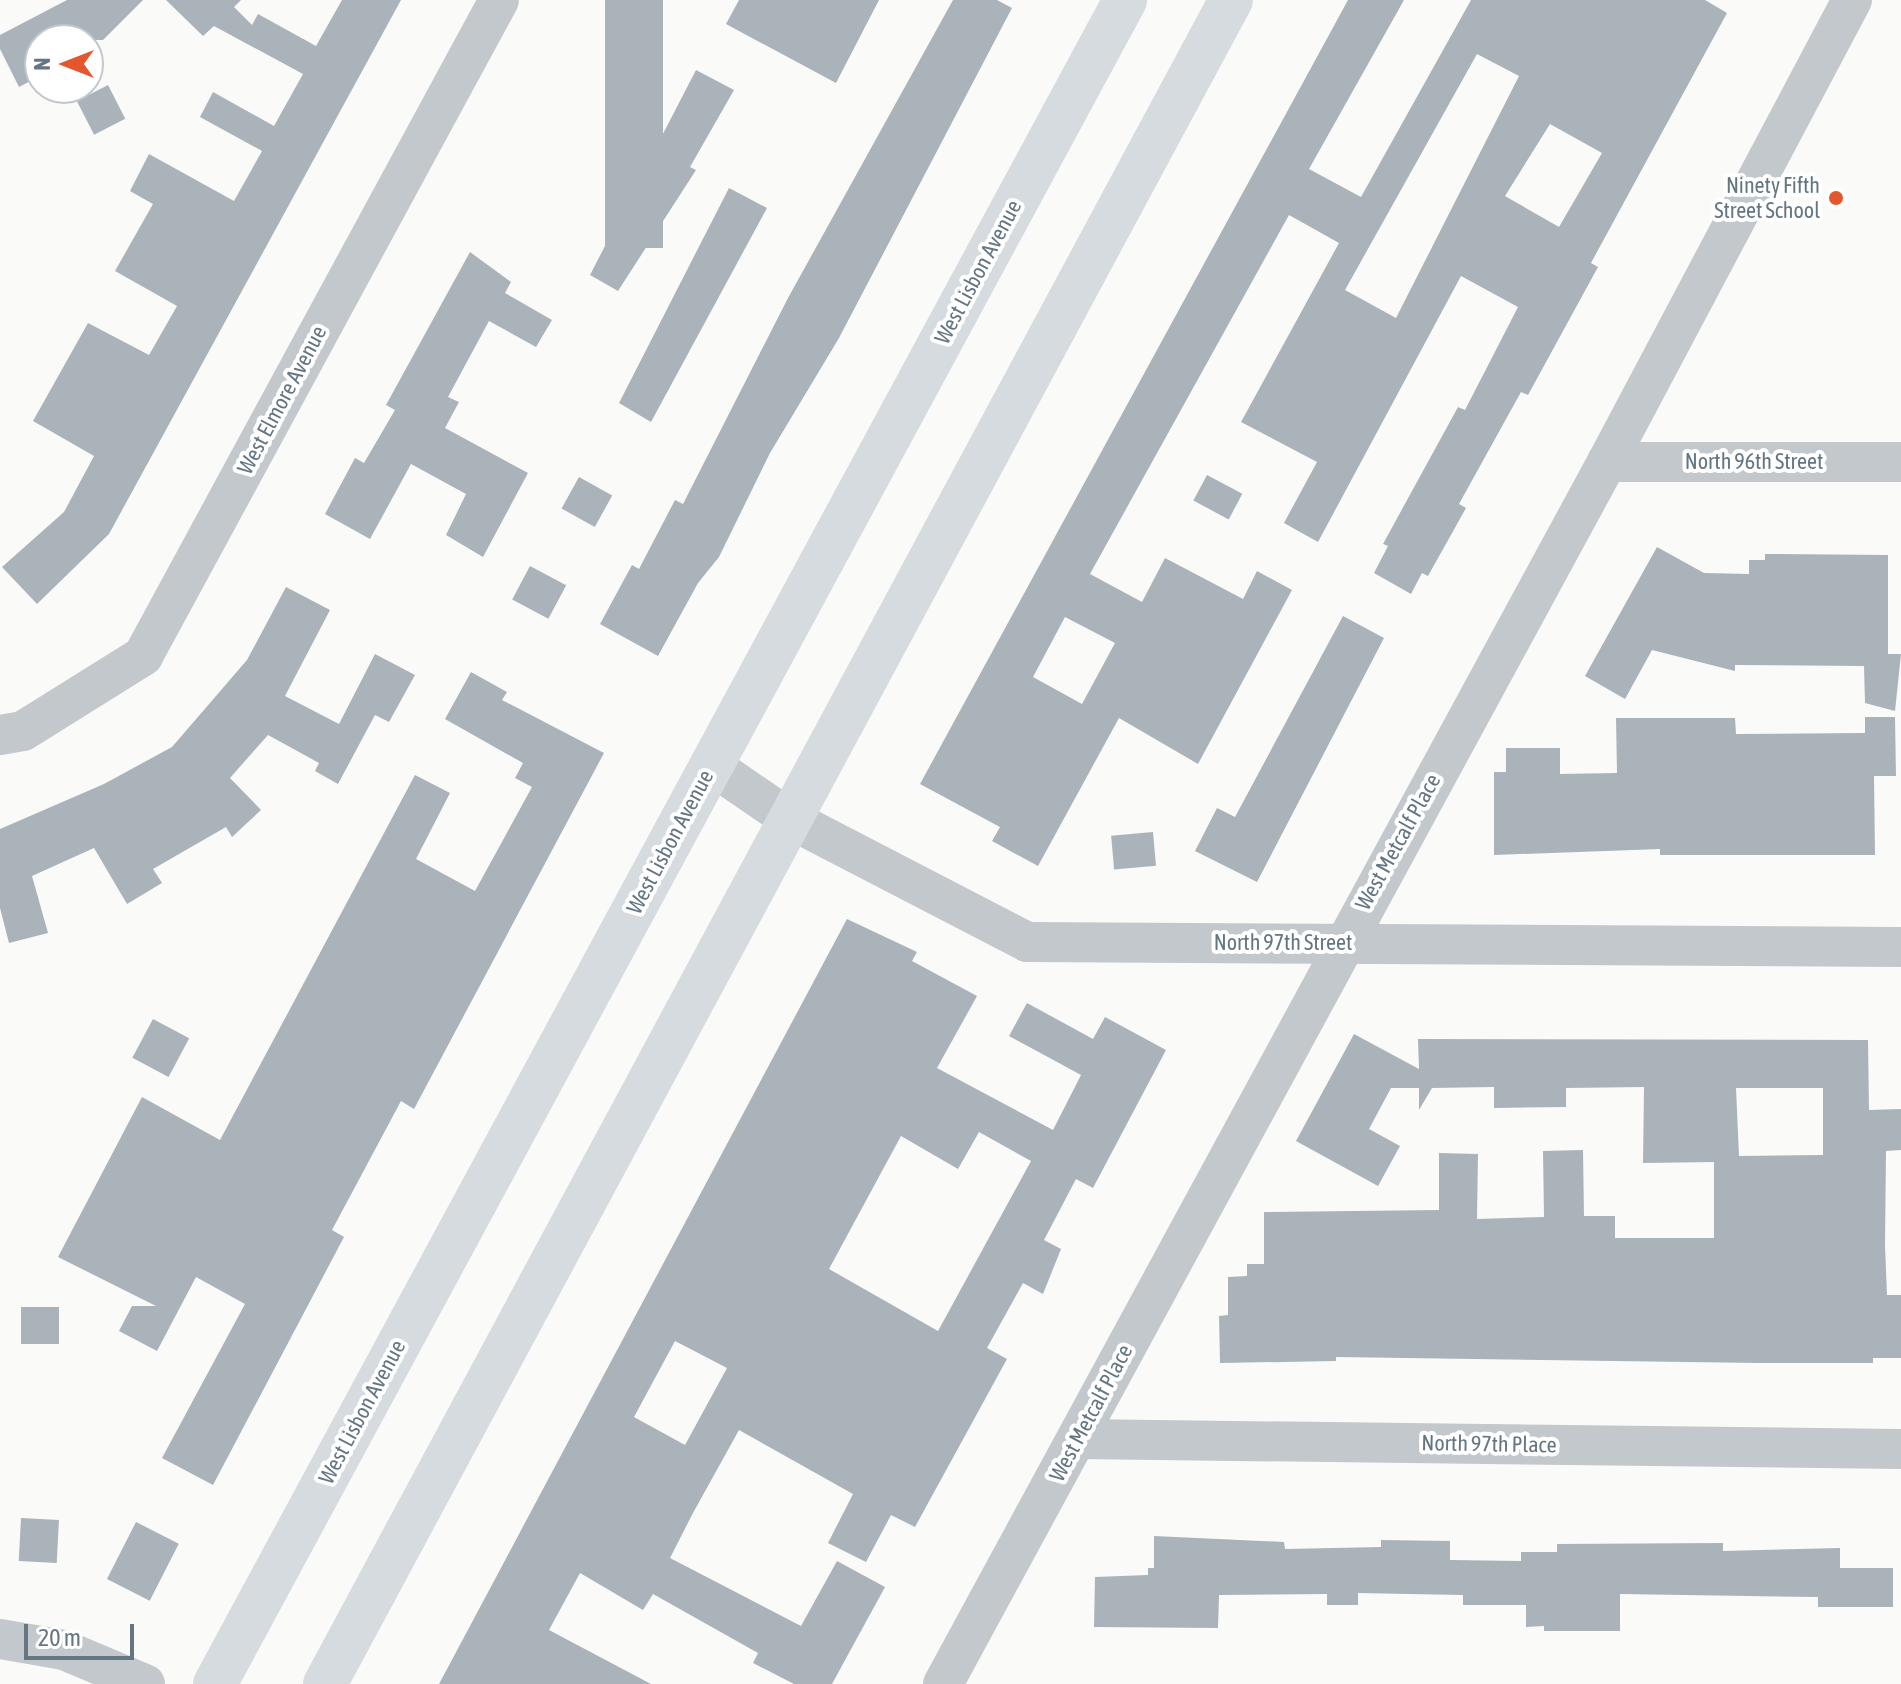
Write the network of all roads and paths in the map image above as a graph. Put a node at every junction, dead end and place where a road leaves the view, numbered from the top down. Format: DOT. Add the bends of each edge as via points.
graph roads {
  1 [pos="499,0"];
  2 [pos="1125,0"];
  3 [pos="1231,0"];
  4 [pos="1852,0"];
  5 [pos="1607,462"];
  6 [pos="1901,462"];
  7 [pos="0,735"];
  8 [pos="711,765"];
  9 [pos="788,818"];
  10 [pos="1342,943"];
  11 [pos="1901,947"];
  12 [pos="1077,1439"];
  13 [pos="1901,1449"];
  14 [pos="0,1639"];
  15 [pos="145,1684"];
  16 [pos="215,1684"];
  17 [pos="325,1684"];
  18 [pos="943,1684"];
  1 -- 7 [label="street, West Elmore Avenue" via="143,656 23,731"];
  2 -- 8 [label="main road, West Lisbon Avenue"];
  3 -- 9 [label="main road"];
  4 -- 5 [label="street, West Metcalf Place"];
  5 -- 6 [label="street, North 96th Street"];
  5 -- 10 [label="street, West Metcalf Place"];
  8 -- 9 [label="street, North 97th Street"];
  8 -- 16 [label="main road, West Lisbon Avenue"];
  9 -- 10 [label="street, North 97th Street" via="1027,942"];
  9 -- 17 [label="main road"];
  10 -- 11 [label="street, North 97th Street"];
  10 -- 12 [label="street, West Metcalf Place"];
  12 -- 13 [label="street, North 97th Place"];
  12 -- 18 [label="street, West Metcalf Place"];
  14 -- 15 [label="street" via="64,1650"];
}
